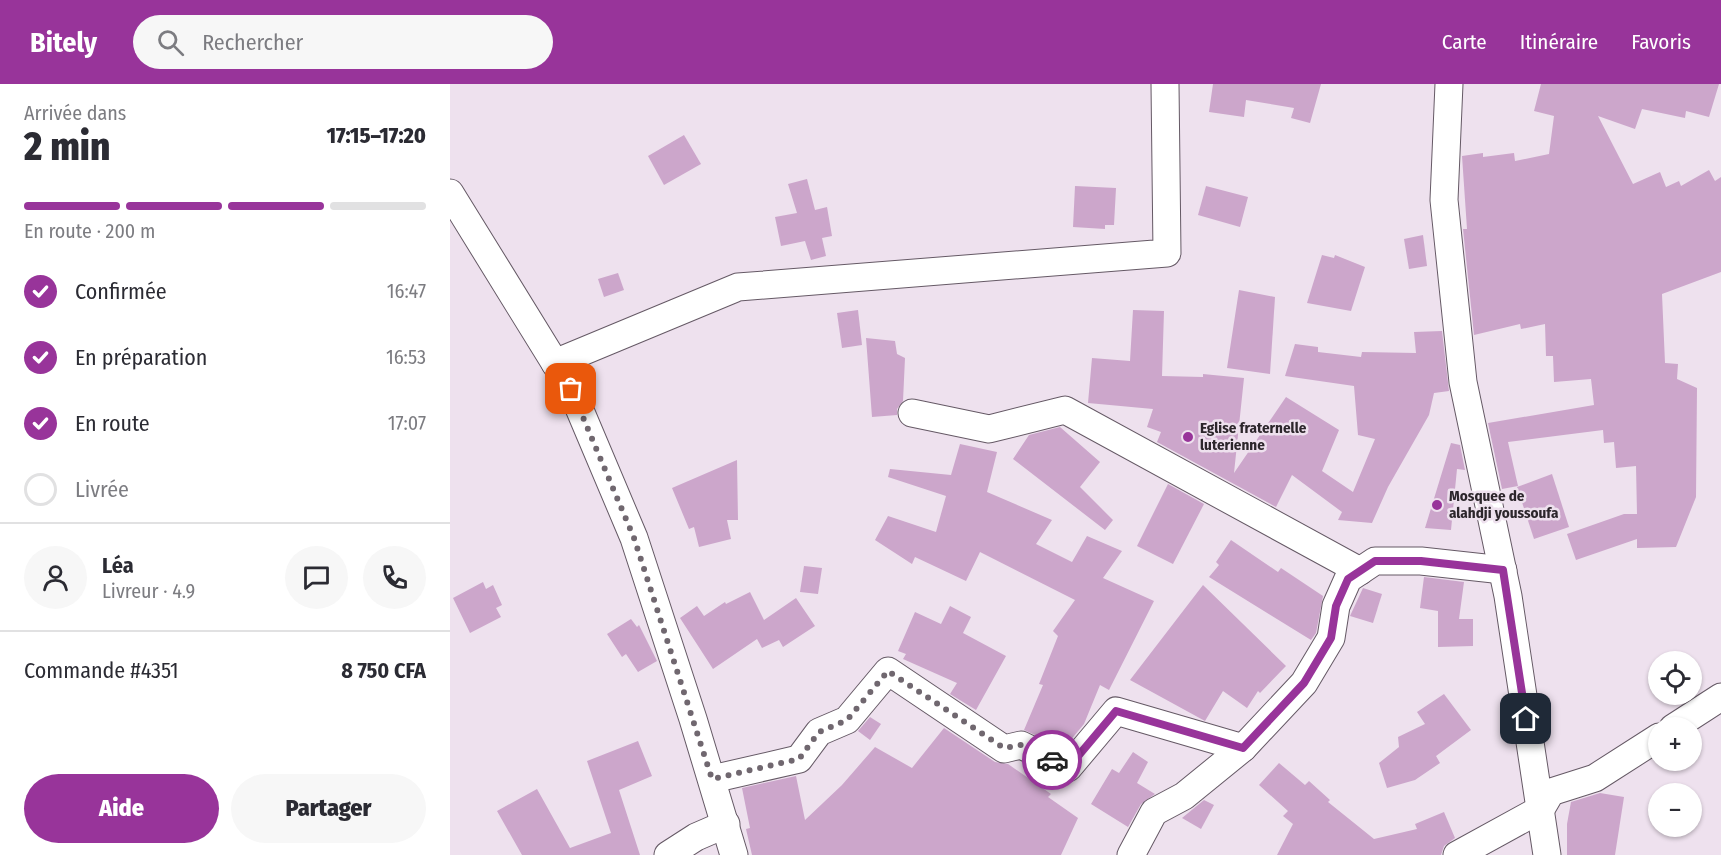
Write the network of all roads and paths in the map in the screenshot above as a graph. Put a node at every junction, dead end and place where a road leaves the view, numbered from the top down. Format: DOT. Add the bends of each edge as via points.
graph roads {
  1 [pos="1164,84"];
  2 [pos="1449,84"];
  3 [pos="451,196"];
  4 [pos="555,363"];
  5 [pos="912,413"];
  6 [pos="1503,570"];
  7 [pos="1360,571"];
  8 [pos="1721,697"];
  9 [pos="1690,717"];
  10 [pos="1648,744"];
  11 [pos="1243,748"];
  12 [pos="712,779"];
  13 [pos="1541,809"];
  14 [pos="726,824"];
  15 [pos="668,855"];
  16 [pos="734,855"];
  17 [pos="1131,855"];
  18 [pos="1457,855"];
  19 [pos="1547,855"];
  1 -- 4 [label="street" via="1167,253 738,287"];
  2 -- 6 [label="street" via="1444,200 1463,382"];
  3 -- 4 [label="street"];
  4 -- 12 [label="street" via="571,389 634,538"];
  5 -- 7 [label="street" via="989,429 1065,410"];
  6 -- 7 [label="street" via="1375,561"];
  6 -- 13 [label="street"];
  7 -- 11 [label="street" via="1348,579 1336,606 1331,638 1304,683"];
  8 -- 9 [label="street"];
  10 -- 13 [label="street" via="1595,778 1551,792"];
  11 -- 12 [label="street" via="1116,711 1068,768 1021,745 1004,748 888,671 847,720 819,732 799,759"];
  11 -- 17 [label="street" via="1184,796 1154,812"];
  12 -- 14 [label="street"];
  13 -- 18 [label="street"];
  13 -- 19 [label="street"];
  14 -- 15 [label="street"];
  14 -- 16 [label="street"];
}
